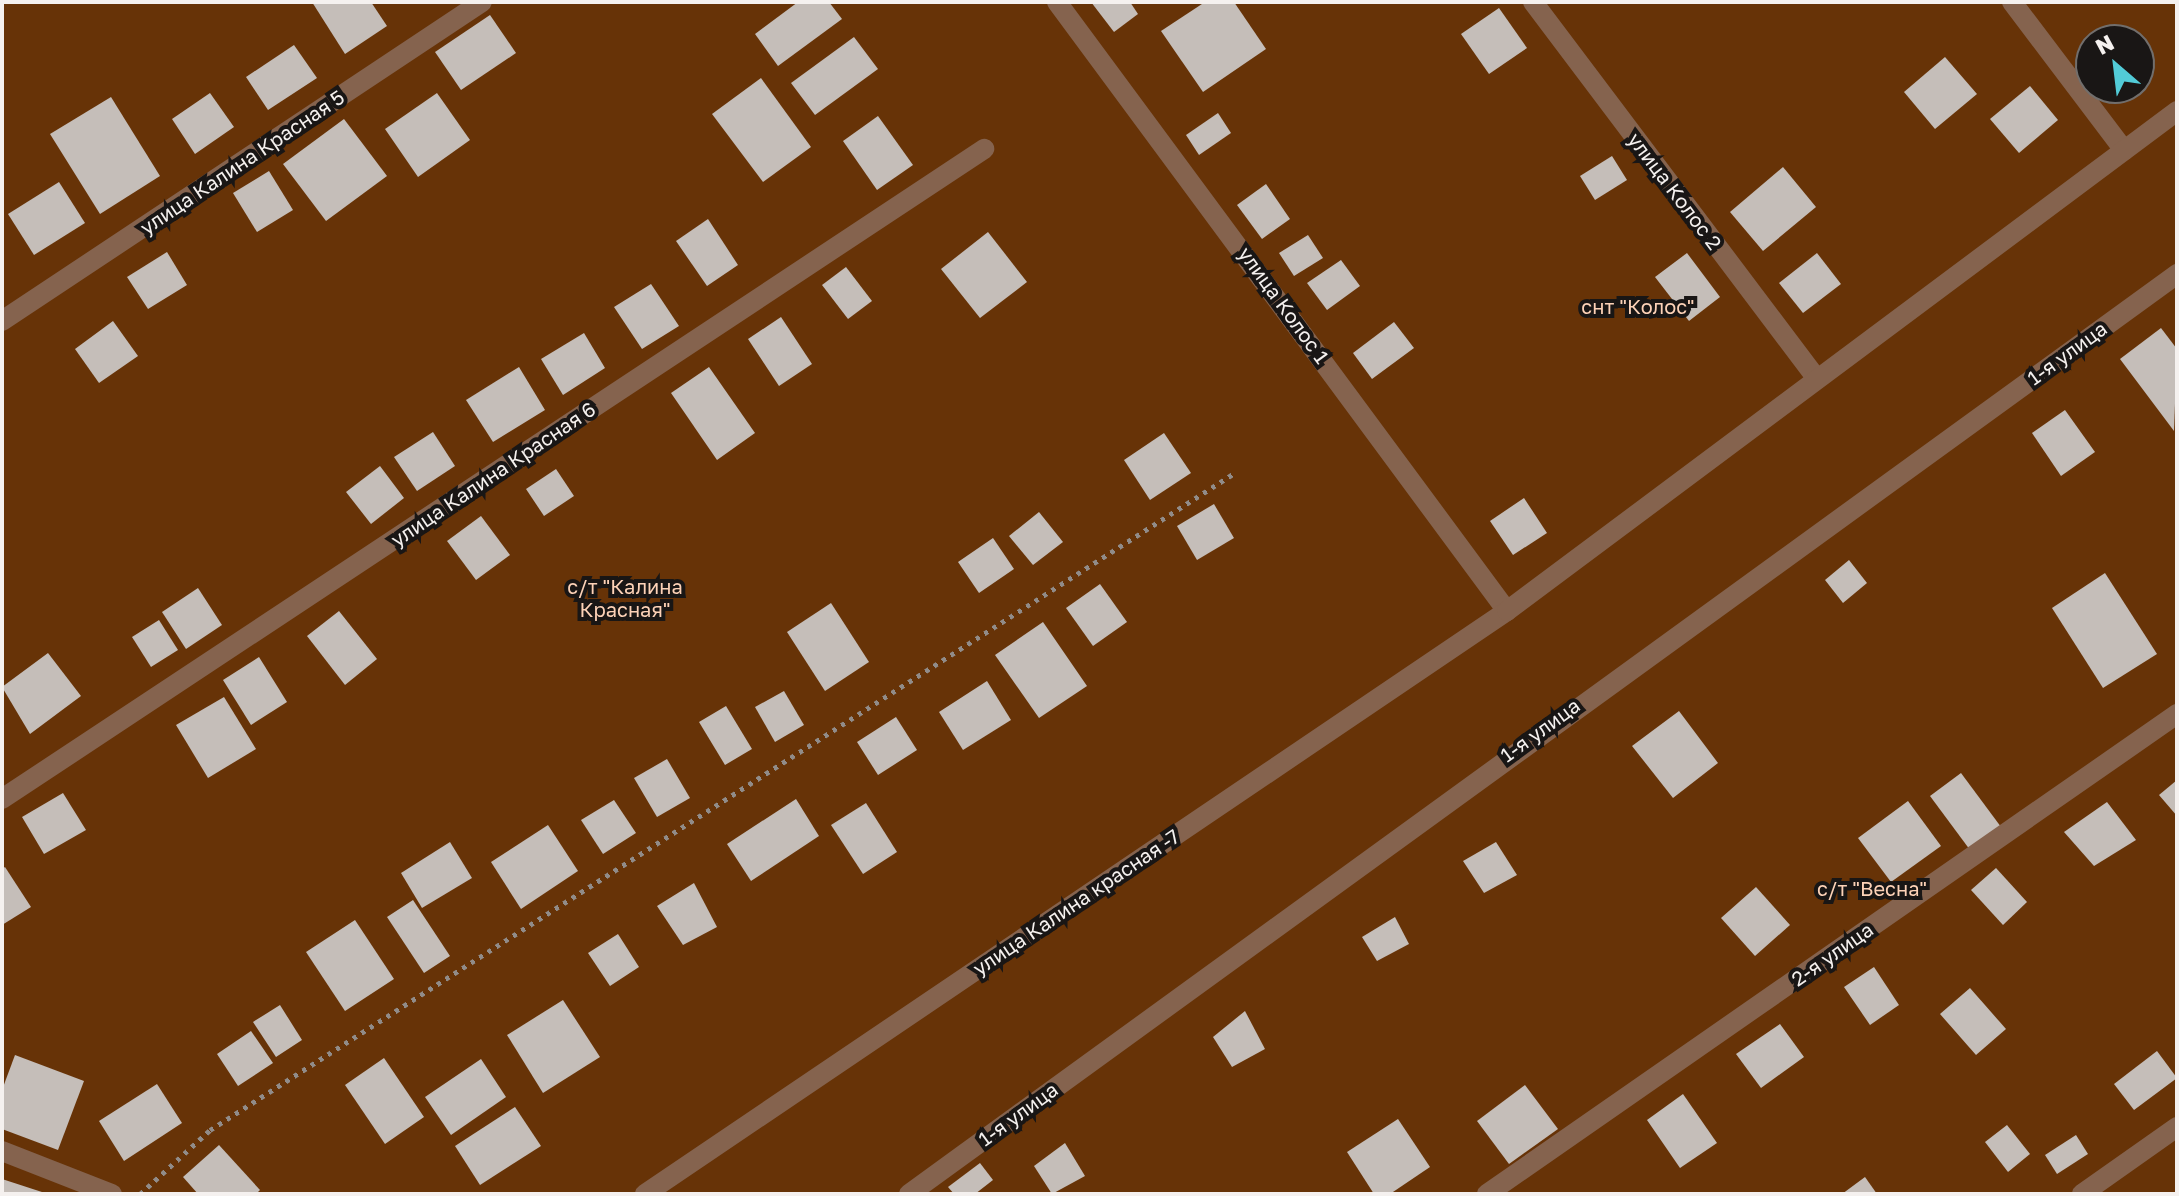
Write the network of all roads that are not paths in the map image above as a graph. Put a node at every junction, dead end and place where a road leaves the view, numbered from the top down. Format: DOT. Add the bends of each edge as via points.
graph roads {
  1 [pos="482,2"];
  2 [pos="1057,2"];
  3 [pos="1533,2"];
  4 [pos="2012,2"];
  5 [pos="2177,111"];
  6 [pos="984,149"];
  7 [pos="2124,150"];
  8 [pos="2177,274"];
  9 [pos="2,321"];
  10 [pos="1817,379"];
  11 [pos="1507,611"];
  12 [pos="2177,714"];
  13 [pos="2,799"];
  14 [pos="2177,1127"];
  15 [pos="2,1151"];
  16 [pos="112,1194"];
  17 [pos="645,1194"];
  18 [pos="909,1194"];
  19 [pos="1487,1194"];
  20 [pos="2082,1194"];
  1 -- 9 [label="street, улица Калина Красная 5"];
  2 -- 11 [label="street, улица Колос 1"];
  3 -- 10 [label="street, улица Колос 2"];
  4 -- 7 [label="street"];
  5 -- 7 [label="street"];
  6 -- 13 [label="street, улица Калина Красная 6"];
  7 -- 10 [label="street"];
  8 -- 18 [label="street, 1-я улица"];
  10 -- 11 [label="street"];
  11 -- 17 [label="street, улица Калина красная -7"];
  12 -- 19 [label="street, 2-я улица"];
  14 -- 20 [label="street"];
  15 -- 16 [label="street"];
}
